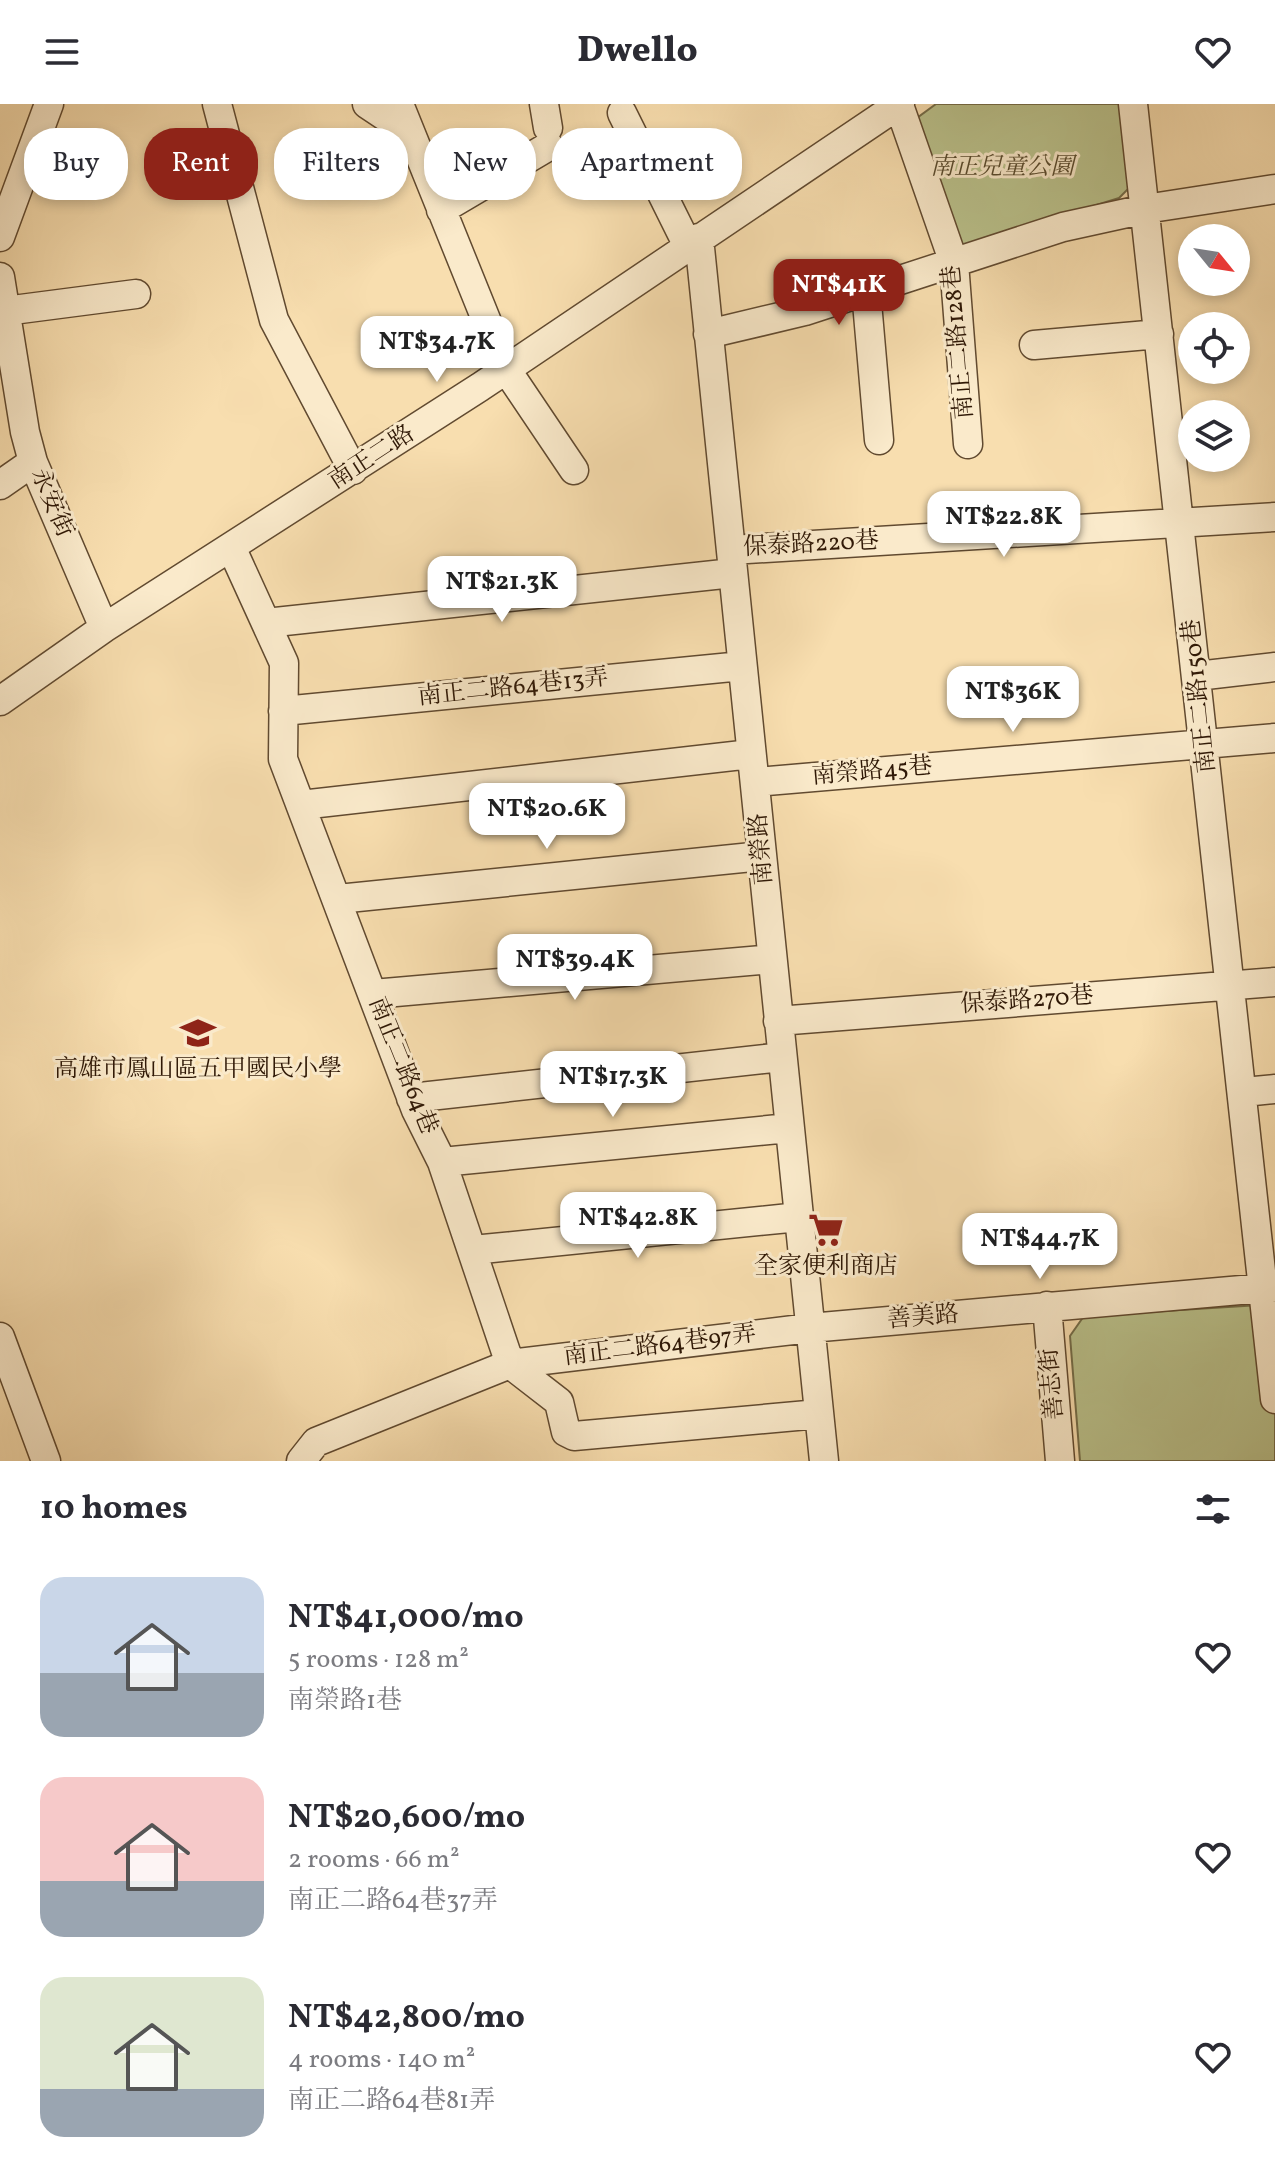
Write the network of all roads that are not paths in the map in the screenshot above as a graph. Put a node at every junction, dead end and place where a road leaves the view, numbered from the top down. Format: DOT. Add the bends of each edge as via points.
graph roads {
  1 [pos="49,104"];
  2 [pos="217,104"];
  3 [pos="367,104"];
  4 [pos="900,104"];
  5 [pos="1133,104"];
  6 [pos="622,113"];
  7 [pos="402,117"];
  8 [pos="547,126"];
  9 [pos="1275,189"];
  10 [pos="1145,209"];
  11 [pos="441,210"];
  12 [pos="0,237"];
  13 [pos="693,242"];
  14 [pos="954,263"];
  15 [pos="0,277"];
  16 [pos="866,291"];
  17 [pos="136,294"];
  18 [pos="5,311"];
  19 [pos="708,334"];
  20 [pos="1159,334"];
  21 [pos="1034,345"];
  22 [pos="506,369"];
  23 [pos="879,440"];
  24 [pos="968,444"];
  25 [pos="33,462"];
  26 [pos="353,470"];
  27 [pos="574,470"];
  28 [pos="0,485"];
  29 [pos="1275,517"];
  30 [pos="1180,522"];
  31 [pos="232,549"];
  32 [pos="732,562"];
  33 [pos="266,623"];
  34 [pos="104,628"];
  35 [pos="742,666"];
  36 [pos="1275,667"];
  37 [pos="1197,676"];
  38 [pos="0,701"];
  39 [pos="283,711"];
  40 [pos="1275,738"];
  41 [pos="1205,744"];
  42 [pos="751,754"];
  43 [pos="756,782"];
  44 [pos="301,805"];
  45 [pos="762,856"];
  46 [pos="338,899"];
  47 [pos="772,959"];
  48 [pos="1275,982"];
  49 [pos="1232,985"];
  50 [pos="373,994"];
  51 [pos="778,1021"];
  52 [pos="782,1057"];
  53 [pos="1275,1089"];
  54 [pos="1244,1092"];
  55 [pos="411,1098"];
  56 [pos="789,1128"];
  57 [pos="442,1162"];
  58 [pos="799,1217"];
  59 [pos="473,1250"];
  60 [pos="1270,1288"];
  61 [pos="1047,1306"];
  62 [pos="810,1328"];
  63 [pos="0,1337"];
  64 [pos="510,1364"];
  65 [pos="9,1391"];
  66 [pos="1275,1399"];
  67 [pos="819,1414"];
  68 [pos="46,1461"];
  69 [pos="301,1461"];
  70 [pos="824,1461"];
  71 [pos="1060,1461"];
  1 -- 12 [label="street"];
  2 -- 26 [label="street" via="274,320"];
  3 -- 7 [label="street"];
  4 -- 13 [label="street, 南正二路"];
  4 -- 14 [label="street, 南正二路128巷"];
  5 -- 10 [label="street, 南正二路150巷"];
  6 -- 13 [label="street"];
  7 -- 11 [label="street"];
  8 -- 11 [label="street"];
  9 -- 10 [label="street"];
  10 -- 14 [label="street" via="1063,227"];
  10 -- 20 [label="street, 南正二路150巷"];
  11 -- 22 [label="street"];
  13 -- 19 [label="street, 南榮路"];
  13 -- 22 [label="street, 南正二路"];
  14 -- 16 [label="street"];
  14 -- 24 [label="street, 南正二路128巷"];
  15 -- 18 [label="street, 永安街"];
  16 -- 19 [label="street"];
  16 -- 23 [label="street"];
  17 -- 18 [label="street"];
  18 -- 25 [label="street, 永安街"];
  19 -- 32 [label="street, 南榮路"];
  20 -- 21 [label="street"];
  20 -- 30 [label="street, 南正二路150巷"];
  22 -- 26 [label="street, 南正二路"];
  22 -- 27 [label="street"];
  25 -- 28 [label="street"];
  25 -- 34 [label="street, 永安街"];
  26 -- 31 [label="street, 南正二路"];
  29 -- 30 [label="street, 保泰路220巷"];
  30 -- 32 [label="street, 保泰路220巷"];
  30 -- 37 [label="street, 南正二路150巷"];
  31 -- 33 [label="street, 南正二路64巷"];
  31 -- 34 [label="street, 南正二路"];
  32 -- 33 [label="street, 保泰路220巷"];
  32 -- 35 [label="street, 南榮路"];
  33 -- 39 [label="street, 南正二路64巷" via="284,663"];
  34 -- 38 [label="street, 南正二路"];
  35 -- 39 [label="street, 南正二路64巷13弄"];
  35 -- 42 [label="street, 南榮路"];
  36 -- 37 [label="street"];
  37 -- 41 [label="street, 南正二路150巷"];
  39 -- 44 [label="street, 南正二路64巷" via="283,759"];
  40 -- 41 [label="street, 南榮路45巷"];
  41 -- 43 [label="street, 南榮路45巷"];
  41 -- 49 [label="street, 南正二路150巷"];
  42 -- 43 [label="street, 南榮路"];
  42 -- 44 [label="street"];
  43 -- 45 [label="street, 南榮路"];
  44 -- 46 [label="street, 南正二路64巷"];
  45 -- 46 [label="street"];
  45 -- 47 [label="street, 南榮路"];
  46 -- 50 [label="street, 南正二路64巷"];
  47 -- 50 [label="street"];
  47 -- 51 [label="street, 南榮路"];
  48 -- 49 [label="street, 保泰路270巷"];
  49 -- 51 [label="street, 保泰路270巷"];
  49 -- 54 [label="street, 南正二路150巷"];
  50 -- 55 [label="street, 南正二路64巷"];
  51 -- 52 [label="street, 南榮路"];
  52 -- 55 [label="street"];
  52 -- 56 [label="street, 南榮路"];
  53 -- 54 [label="street"];
  54 -- 60 [label="street, 南正二路150巷"];
  55 -- 57 [label="street, 南正二路64巷"];
  56 -- 57 [label="street"];
  56 -- 58 [label="street, 南榮路"];
  57 -- 59 [label="street, 南正二路64巷"];
  58 -- 59 [label="street"];
  58 -- 62 [label="street, 南榮路"];
  59 -- 64 [label="street, 南正二路64巷"];
  60 -- 61 [label="street, 善美路"];
  60 -- 66 [label="street, 南正二路150巷"];
  61 -- 62 [label="street, 善美路"];
  61 -- 71 [label="street, 善志街"];
  62 -- 64 [label="street, 南正二路64巷97弄"];
  62 -- 67 [label="street, 南榮路"];
  63 -- 65 [label="street"];
  64 -- 67 [label="street" via="559,1402 566,1432 574,1436"];
  64 -- 69 [label="street" via="316,1442"];
  65 -- 68 [label="street"];
  67 -- 70 [label="street, 南榮路"];
}
